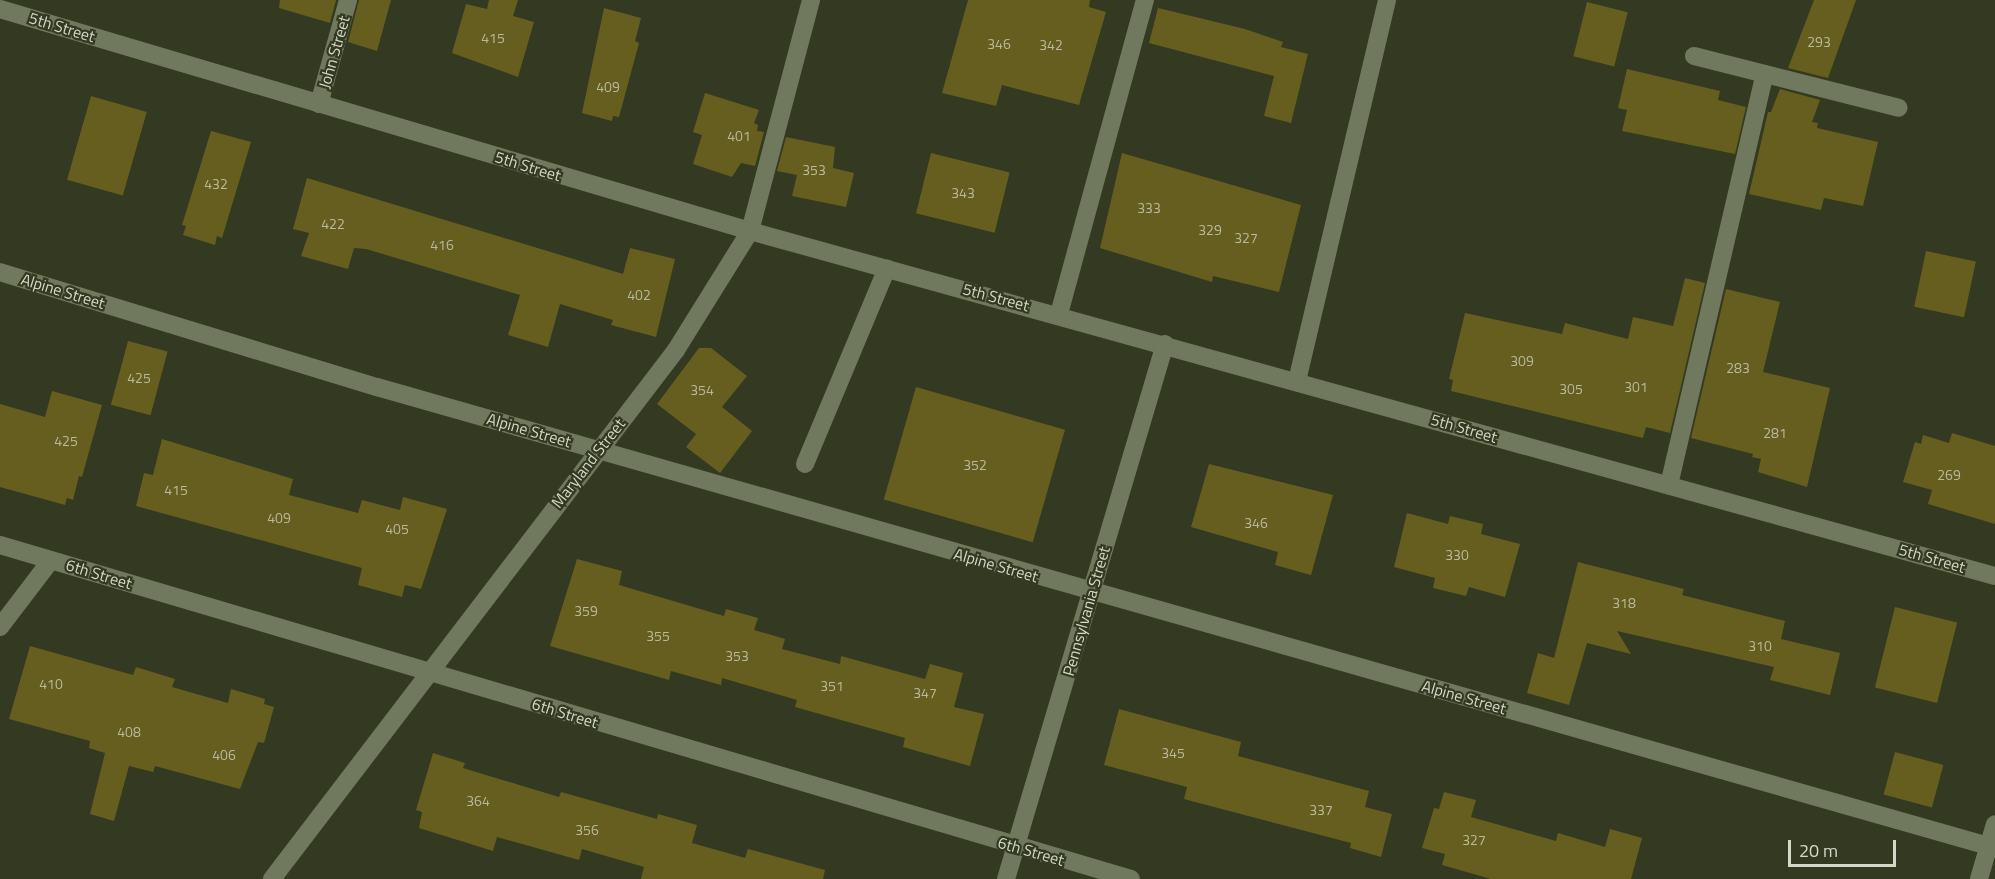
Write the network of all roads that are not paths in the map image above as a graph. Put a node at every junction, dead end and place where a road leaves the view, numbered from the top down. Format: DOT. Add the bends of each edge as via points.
graph roads {
  1 [pos="348,0"];
  2 [pos="811,0"];
  3 [pos="1144,0"];
  4 [pos="1387,0"];
  5 [pos="0,9"];
  6 [pos="1694,56"];
  7 [pos="1765,74"];
  8 [pos="319,104"];
  9 [pos="1899,108"];
  10 [pos="750,231"];
  11 [pos="887,268"];
  12 [pos="0,272"];
  13 [pos="1059,314"];
  14 [pos="1165,344"];
  15 [pos="1297,381"];
  16 [pos="598,450"];
  17 [pos="805,464"];
  18 [pos="1669,485"];
  19 [pos="0,545"];
  20 [pos="51,560"];
  21 [pos="1995,576"];
  22 [pos="1091,592"];
  23 [pos="0,627"];
  24 [pos="428,671"];
  25 [pos="1995,824"];
  26 [pos="1992,847"];
  27 [pos="1016,848"];
  28 [pos="272,879"];
  29 [pos="1006,879"];
  30 [pos="1131,879"];
  31 [pos="1979,879"];
  1 -- 8 [label="street, John Street"];
  2 -- 10 [label="street, Maryland Street"];
  3 -- 13 [label="street"];
  4 -- 15 [label="street"];
  5 -- 8 [label="street, 5th Street"];
  6 -- 7 [label="street"];
  7 -- 9 [label="street"];
  7 -- 18 [label="street"];
  8 -- 10 [label="street, 5th Street"];
  10 -- 11 [label="street, 5th Street"];
  10 -- 16 [label="street, Maryland Street" via="676,350"];
  11 -- 13 [label="street, 5th Street"];
  11 -- 17 [label="street"];
  12 -- 16 [label="street, Alpine Street"];
  13 -- 14 [label="street, 5th Street"];
  14 -- 15 [label="street, 5th Street"];
  14 -- 22 [label="street, Pennsylvania Street"];
  15 -- 18 [label="street, 5th Street"];
  16 -- 22 [label="street, Alpine Street"];
  16 -- 24 [label="street, Maryland Street"];
  18 -- 21 [label="street, 5th Street"];
  19 -- 20 [label="street, 6th Street"];
  20 -- 23 [label="street"];
  20 -- 24 [label="street, 6th Street"];
  22 -- 26 [label="street, Alpine Street"];
  22 -- 27 [label="street, Pennsylvania Street"];
  24 -- 27 [label="street, 6th Street"];
  24 -- 28 [label="street, Maryland Street"];
  25 -- 26 [label="street"];
  26 -- 31 [label="street"];
  27 -- 29 [label="street, Pennsylvania Street"];
  27 -- 30 [label="street, 6th Street"];
}
